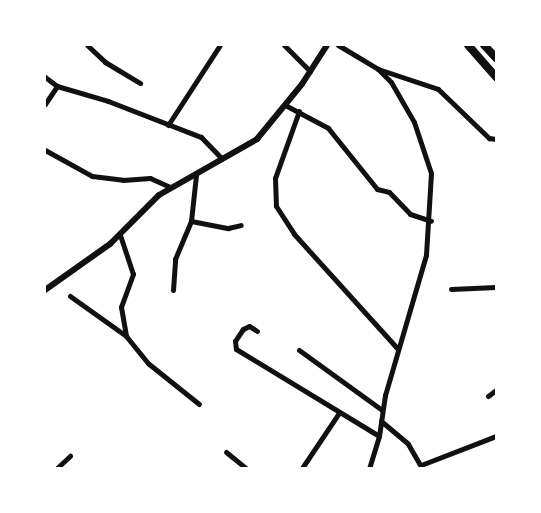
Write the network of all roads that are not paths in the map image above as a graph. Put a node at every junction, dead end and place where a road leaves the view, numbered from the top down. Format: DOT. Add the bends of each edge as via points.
graph roads {
  1 [pos="87,45"];
  2 [pos="220,45"];
  3 [pos="284,45"];
  4 [pos="327,45"];
  5 [pos="338,45"];
  6 [pos="468,45"];
  7 [pos="484,45"];
  8 [pos="496,58"];
  9 [pos="378,69"];
  10 [pos="310,71"];
  11 [pos="45,77"];
  12 [pos="496,77"];
  13 [pos="140,83"];
  14 [pos="57,86"];
  15 [pos="45,104"];
  16 [pos="286,105"];
  17 [pos="299,110"];
  18 [pos="168,125"];
  19 [pos="496,139"];
  20 [pos="45,150"];
  21 [pos="222,159"];
  22 [pos="196,175"];
  23 [pos="170,187"];
  24 [pos="191,221"];
  25 [pos="430,221"];
  26 [pos="241,224"];
  27 [pos="120,236"];
  28 [pos="496,287"];
  29 [pos="451,289"];
  30 [pos="45,290"];
  31 [pos="173,290"];
  32 [pos="70,296"];
  33 [pos="257,331"];
  34 [pos="126,336"];
  35 [pos="398,349"];
  36 [pos="299,350"];
  37 [pos="496,390"];
  38 [pos="488,396"];
  39 [pos="199,404"];
  40 [pos="382,410"];
  41 [pos="340,413"];
  42 [pos="381,421"];
  43 [pos="379,436"];
  44 [pos="496,436"];
  45 [pos="226,452"];
  46 [pos="70,456"];
  47 [pos="422,467"];
  48 [pos="57,468"];
  49 [pos="246,468"];
  50 [pos="302,468"];
  51 [pos="369,468"];
  1 -- 13 [label="street" via="105,62"];
  2 -- 18 [label="street"];
  3 -- 10 [label="street"];
  4 -- 10 [label="street"];
  5 -- 9 [label="street"];
  6 -- 12 [label="main road"];
  7 -- 8 [label="main road"];
  9 -- 19 [label="street" via="438,89 489,138"];
  9 -- 25 [label="street" via="396,89 425,149 431,173"];
  10 -- 16 [label="street"];
  11 -- 14 [label="street"];
  14 -- 15 [label="street"];
  14 -- 18 [label="street" via="108,101"];
  16 -- 17 [label="street"];
  16 -- 21 [label="street" via="258,139"];
  17 -- 25 [label="street" via="320,121 337,137 377,189 389,192 410,214"];
  17 -- 35 [label="street" via="275,178 276,206 294,234"];
  18 -- 21 [label="street" via="201,137"];
  20 -- 23 [label="street" via="92,176 123,180 150,178"];
  21 -- 22 [label="street"];
  22 -- 23 [label="street"];
  22 -- 24 [label="street"];
  23 -- 27 [label="street"];
  24 -- 26 [label="street" via="228,228"];
  24 -- 31 [label="street" via="175,259"];
  25 -- 35 [label="street" via="426,255"];
  27 -- 30 [label="street"];
  27 -- 34 [label="street" via="133,274 121,307"];
  28 -- 29 [label="street"];
  32 -- 34 [label="street"];
  33 -- 41 [label="street" via="250,326 243,329 235,341 236,349"];
  34 -- 39 [label="street" via="149,364"];
  35 -- 40 [label="street"];
  36 -- 40 [label="street"];
  37 -- 38 [label="street"];
  40 -- 42 [label="street"];
  41 -- 43 [label="street"];
  41 -- 50 [label="street"];
  42 -- 43 [label="street"];
  42 -- 47 [label="street" via="408,444"];
  43 -- 51 [label="street"];
  44 -- 47 [label="street"];
  45 -- 49 [label="street"];
  46 -- 48 [label="street"];
}
